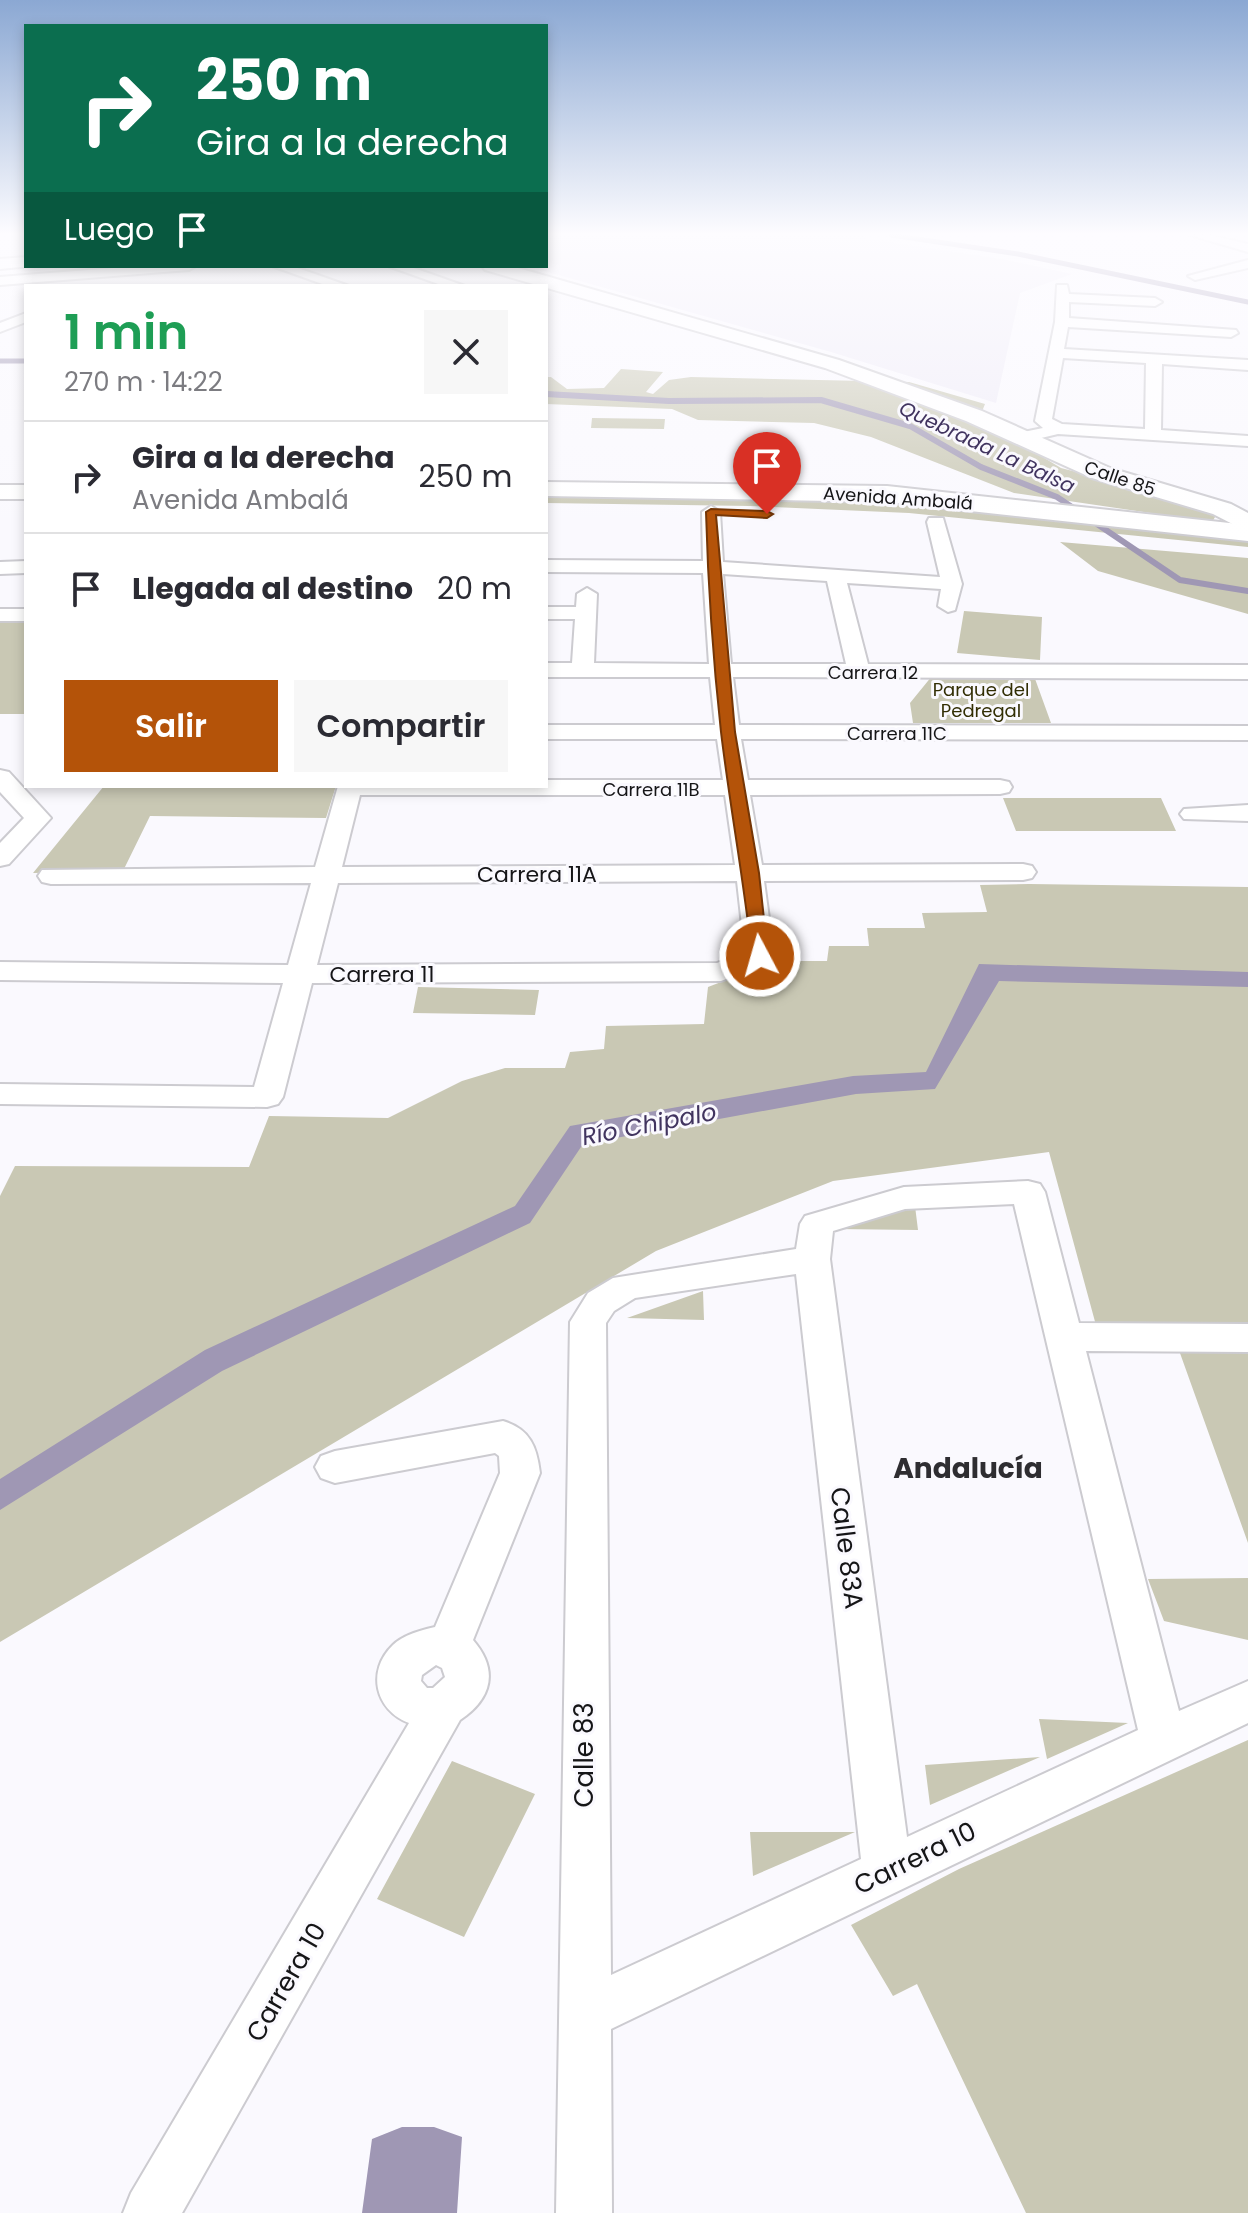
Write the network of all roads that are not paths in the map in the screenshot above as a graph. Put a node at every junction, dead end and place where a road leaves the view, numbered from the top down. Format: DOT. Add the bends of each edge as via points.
graph roads {
  1 [pos="742,338"];
  2 [pos="1059,338"];
  3 [pos="1056,353"];
  4 [pos="1154,360"];
  5 [pos="1248,365"];
  6 [pos="1050,425"];
  7 [pos="1014,435"];
  8 [pos="1153,436"];
  9 [pos="1248,441"];
  10 [pos="548,489"];
  11 [pos="0,492"];
  12 [pos="24,492"];
  13 [pos="0,508"];
  14 [pos="24,508"];
  15 [pos="548,510"];
  16 [pos="711,512"];
  17 [pos="861,519"];
  18 [pos="891,520"];
  19 [pos="936,522"];
  20 [pos="1049,522"];
  21 [pos="1248,523"];
  22 [pos="1248,533"];
  23 [pos="1248,550"];
  24 [pos="548,566"];
  25 [pos="24,567"];
  26 [pos="713,567"];
  27 [pos="0,568"];
  28 [pos="835,574"];
  29 [pos="952,584"];
  30 [pos="948,606"];
  31 [pos="548,613"];
  32 [pos="0,615"];
  33 [pos="24,615"];
  34 [pos="548,670"];
  35 [pos="583,670"];
  36 [pos="722,671"];
  37 [pos="859,672"];
  38 [pos="1245,677"];
  39 [pos="548,732"];
  40 [pos="728,732"];
  41 [pos="1248,733"];
  42 [pos="0,777"];
  43 [pos="1000,787"];
  44 [pos="350,788"];
  45 [pos="544,788"];
  46 [pos="738,789"];
  47 [pos="1248,813"];
  48 [pos="1193,814"];
  49 [pos="0,858"];
  50 [pos="1023,872"];
  51 [pos="751,873"];
  52 [pos="327,875"];
  53 [pos="51,876"];
  54 [pos="0,971"];
  55 [pos="300,974"];
  56 [pos="0,1094"];
  57 [pos="814,1241"];
  58 [pos="1064,1337"];
  59 [pos="1248,1338"];
  60 [pos="335,1467"];
  61 [pos="1248,1701"];
  62 [pos="1163,1739"];
  63 [pos="887,1872"];
  64 [pos="583,2015"];
  65 [pos="151,2213"];
  66 [pos="584,2213"];
  1 -- 7 [label="main road, Calle 85" via="832,364"];
  2 -- 3 [label="street"];
  3 -- 4 [label="street"];
  3 -- 6 [label="street"];
  4 -- 5 [label="street"];
  4 -- 8 [label="street"];
  6 -- 7 [label="street"];
  6 -- 8 [label="street"];
  7 -- 21 [label="main road, Calle 85" via="1101,473 1222,509"];
  8 -- 9 [label="street"];
  10 -- 20 [label="main road, Avenida Ambalá" via="887,494"];
  11 -- 12 [label="main road"];
  13 -- 14 [label="main road"];
  15 -- 16 [label="main road, Avenida Ambalá"];
  16 -- 17 [label="main road, Avenida Ambalá"];
  16 -- 26 [label="street"];
  18 -- 19 [label="main road, Avenida Ambalá"];
  19 -- 20 [label="main road, Avenida Ambalá"];
  19 -- 29 [label="street"];
  20 -- 22 [label="main road, Avenida Ambalá" via="1156,523"];
  20 -- 23 [label="main road, Avenida Ambalá"];
  24 -- 26 [label="street"];
  25 -- 27 [label="street"];
  26 -- 28 [label="street"];
  26 -- 36 [label="street"];
  28 -- 29 [label="street"];
  28 -- 37 [label="street"];
  29 -- 30 [label="street"];
  31 -- 35 [label="street" via="587,604"];
  32 -- 33 [label="street"];
  34 -- 35 [label="street, Carrera 12"];
  35 -- 36 [label="street, Carrera 12"];
  36 -- 37 [label="street, Carrera 12"];
  36 -- 40 [label="street"];
  37 -- 38 [label="street, Carrera 12"];
  39 -- 40 [label="street, Carrera 11C"];
  40 -- 41 [label="street, Carrera 11C"];
  40 -- 46 [label="street"];
  42 -- 49 [label="street" via="38,818"];
  43 -- 46 [label="street, Carrera 11B"];
  44 -- 52 [label="street"];
  45 -- 46 [label="street, Carrera 11B"];
  46 -- 51 [label="street"];
  47 -- 48 [label="street"];
  50 -- 51 [label="street, Carrera 11A"];
  51 -- 52 [label="street, Carrera 11A"];
  51 -- 55 [label="street, Carrera 11" via="760,956 721,972"];
  52 -- 53 [label="street, Carrera 11A"];
  52 -- 55 [label="street"];
  54 -- 55 [label="street, Carrera 11"];
  55 -- 56 [label="street" via="267,1097"];
  57 -- 58 [label="street" via="904,1198 1028,1192"];
  57 -- 63 [label="street, Calle 83A"];
  57 -- 64 [label="street, Calle 83" via="626,1287 601,1302 588,1322"];
  58 -- 59 [label="street"];
  58 -- 62 [label="street"];
  60 -- 65 [label="street, Carrera 10" via="503,1436 518,1451 520,1473 448,1648 415,1652 400,1667 398,1687 410,1703 443,1707"];
  61 -- 62 [label="street, Carrera 10"];
  62 -- 63 [label="street, Carrera 10"];
  63 -- 64 [label="street, Carrera 10"];
  64 -- 66 [label="street, Calle 83"];
}
